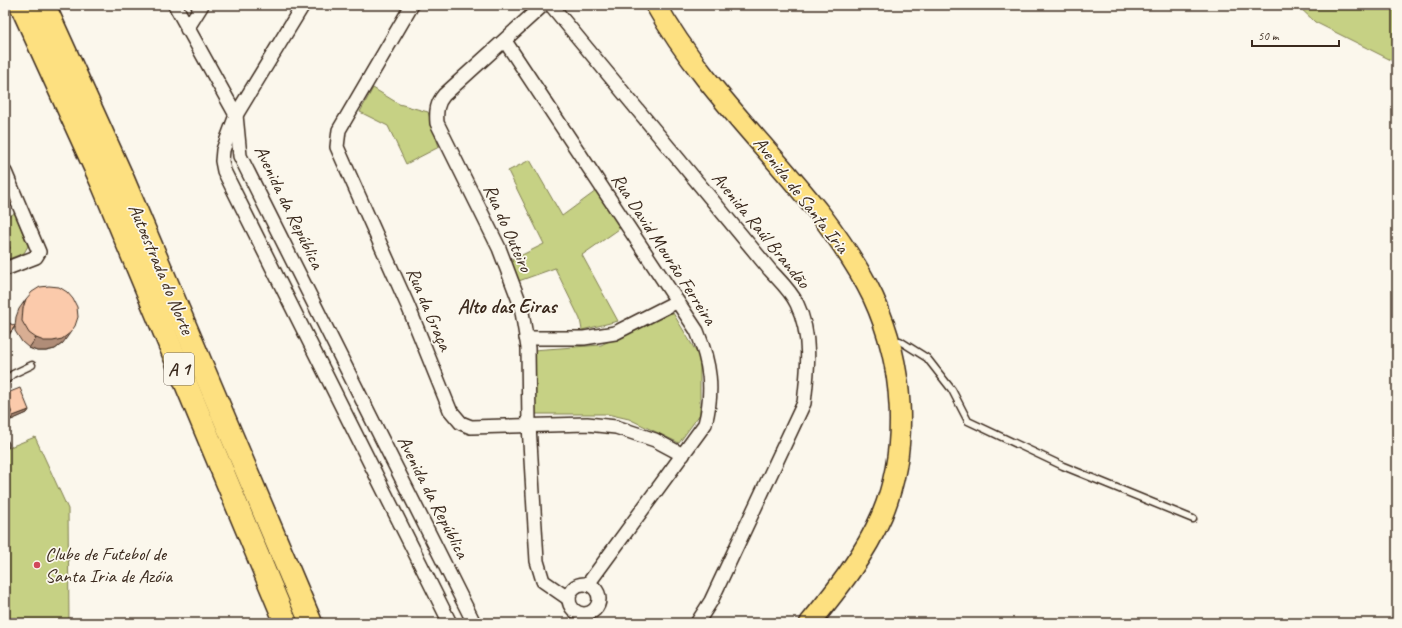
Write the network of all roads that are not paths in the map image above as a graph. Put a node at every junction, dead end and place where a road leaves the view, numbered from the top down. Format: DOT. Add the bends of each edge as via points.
graph roads {
  1 [pos="21,5"];
  2 [pos="44,5"];
  3 [pos="175,5"];
  4 [pos="202,5"];
  5 [pos="303,5"];
  6 [pos="412,5"];
  7 [pos="544,5"];
  8 [pos="551,5"];
  9 [pos="656,5"];
  10 [pos="187,29"];
  11 [pos="505,41"];
  12 [pos="236,115"];
  13 [pos="5,172"];
  14 [pos="5,269"];
  15 [pos="676,302"];
  16 [pos="526,338"];
  17 [pos="889,343"];
  18 [pos="32,365"];
  19 [pos="5,381"];
  20 [pos="371,416"];
  21 [pos="352,425"];
  22 [pos="529,425"];
  23 [pos="683,455"];
  24 [pos="1193,519"];
  25 [pos="256,552"];
  26 [pos="588,584"];
  27 [pos="569,599"];
  28 [pos="302,600"];
  29 [pos="272,623"];
  30 [pos="286,623"];
  31 [pos="311,623"];
  32 [pos="316,623"];
  33 [pos="450,623"];
  34 [pos="474,623"];
  35 [pos="697,623"];
  36 [pos="810,623"];
  1 -- 25 [label="highway, Autoestrada do Norte / A 1" via="103,185"];
  2 -- 28 [label="highway, Autoestrada do Norte / A 1" via="122,177"];
  3 -- 10 [label="street"];
  4 -- 10 [label="street"];
  5 -- 12 [label="street"];
  6 -- 22 [label="street, Rua da Graça" via="339,130 337,147 405,298 450,410 461,423 471,427"];
  7 -- 11 [label="street, Rua do Outeiro"];
  8 -- 35 [label="street, Avenida Raúl Brandão" via="775,275 796,303 807,333 808,372 804,403 711,601"];
  9 -- 17 [label="main road, Avenida de Santa Iria" via="685,50 821,216 844,248 873,296 884,322"];
  10 -- 12 [label="street"];
  11 -- 15 [label="street, Rua David Mourão Ferreira"];
  11 -- 16 [label="street, Rua do Outeiro" via="438,101 436,113 437,123 499,248 521,306"];
  12 -- 20 [label="street, Avenida da República" via="240,156"];
  12 -- 21 [label="street, Avenida da República" via="223,150 224,171"];
  13 -- 14 [label="street" via="39,252 36,257"];
  15 -- 16 [label="street" via="615,332 584,338"];
  15 -- 23 [label="street, Rua David Mourão Ferreira" via="697,331 702,345 708,363 710,403 705,424"];
  16 -- 22 [label="street, Rua do Outeiro"];
  17 -- 24 [label="lane" via="900,341 927,358 952,390 968,421 1063,466"];
  17 -- 36 [label="main road, Avenida de Santa Iria" via="896,368 900,414 893,480 882,515 864,550"];
  18 -- 19 [label="lane"];
  20 -- 21 [label="street"];
  20 -- 34 [label="street, Avenida da República"];
  21 -- 33 [label="street, Avenida da República"];
  22 -- 23 [label="street, Rua da Graça" via="587,424 616,427 655,440"];
  22 -- 27 [label="street, Rua do Outeiro" via="537,561 543,581"];
  23 -- 26 [label="street, Rua David Mourão Ferreira"];
  25 -- 29 [label="highway" via="260,594"];
  25 -- 30 [label="highway, Autoestrada do Norte / A 1"];
  26 -- 27 [label="street" via="573,589"];
  26 -- 27 [label="street" via="596,589 598,594 599,602 593,611 579,613 572,608"];
  28 -- 31 [label="highway, Autoestrada do Norte / A 1"];
  28 -- 32 [label="highway"];
}
